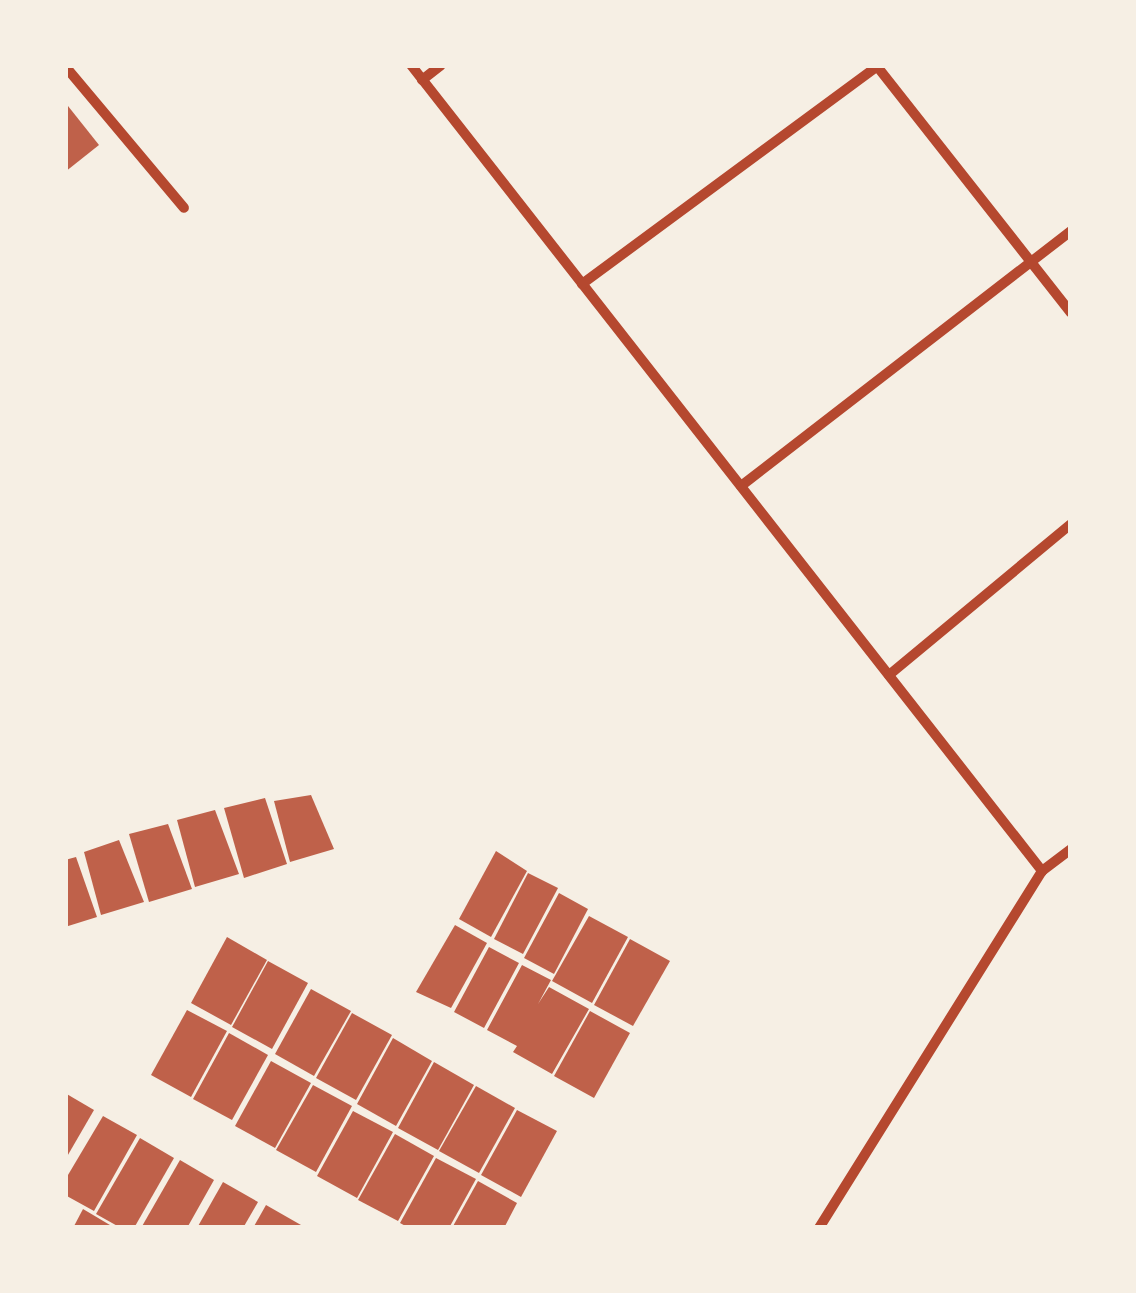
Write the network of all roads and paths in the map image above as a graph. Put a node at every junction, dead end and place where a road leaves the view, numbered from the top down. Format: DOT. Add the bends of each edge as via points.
graph roads {
  1 [pos="411,65"];
  2 [pos="441,65"];
  3 [pos="877,65"];
  4 [pos="65,66"];
  5 [pos="422,80"];
  6 [pos="184,208"];
  7 [pos="1071,231"];
  8 [pos="1032,262"];
  9 [pos="582,284"];
  10 [pos="1071,312"];
  11 [pos="741,486"];
  12 [pos="1071,524"];
  13 [pos="889,675"];
  14 [pos="1071,849"];
  15 [pos="1042,871"];
  16 [pos="819,1228"];
  1 -- 5 [label="street"];
  2 -- 5 [label="street"];
  3 -- 8 [label="street"];
  3 -- 9 [label="street"];
  4 -- 6 [label="street"];
  5 -- 9 [label="street"];
  7 -- 8 [label="street"];
  8 -- 10 [label="street"];
  8 -- 11 [label="street"];
  9 -- 11 [label="street"];
  11 -- 13 [label="street"];
  12 -- 13 [label="street"];
  13 -- 15 [label="street"];
  14 -- 15 [label="street"];
  15 -- 16 [label="street"];
}
